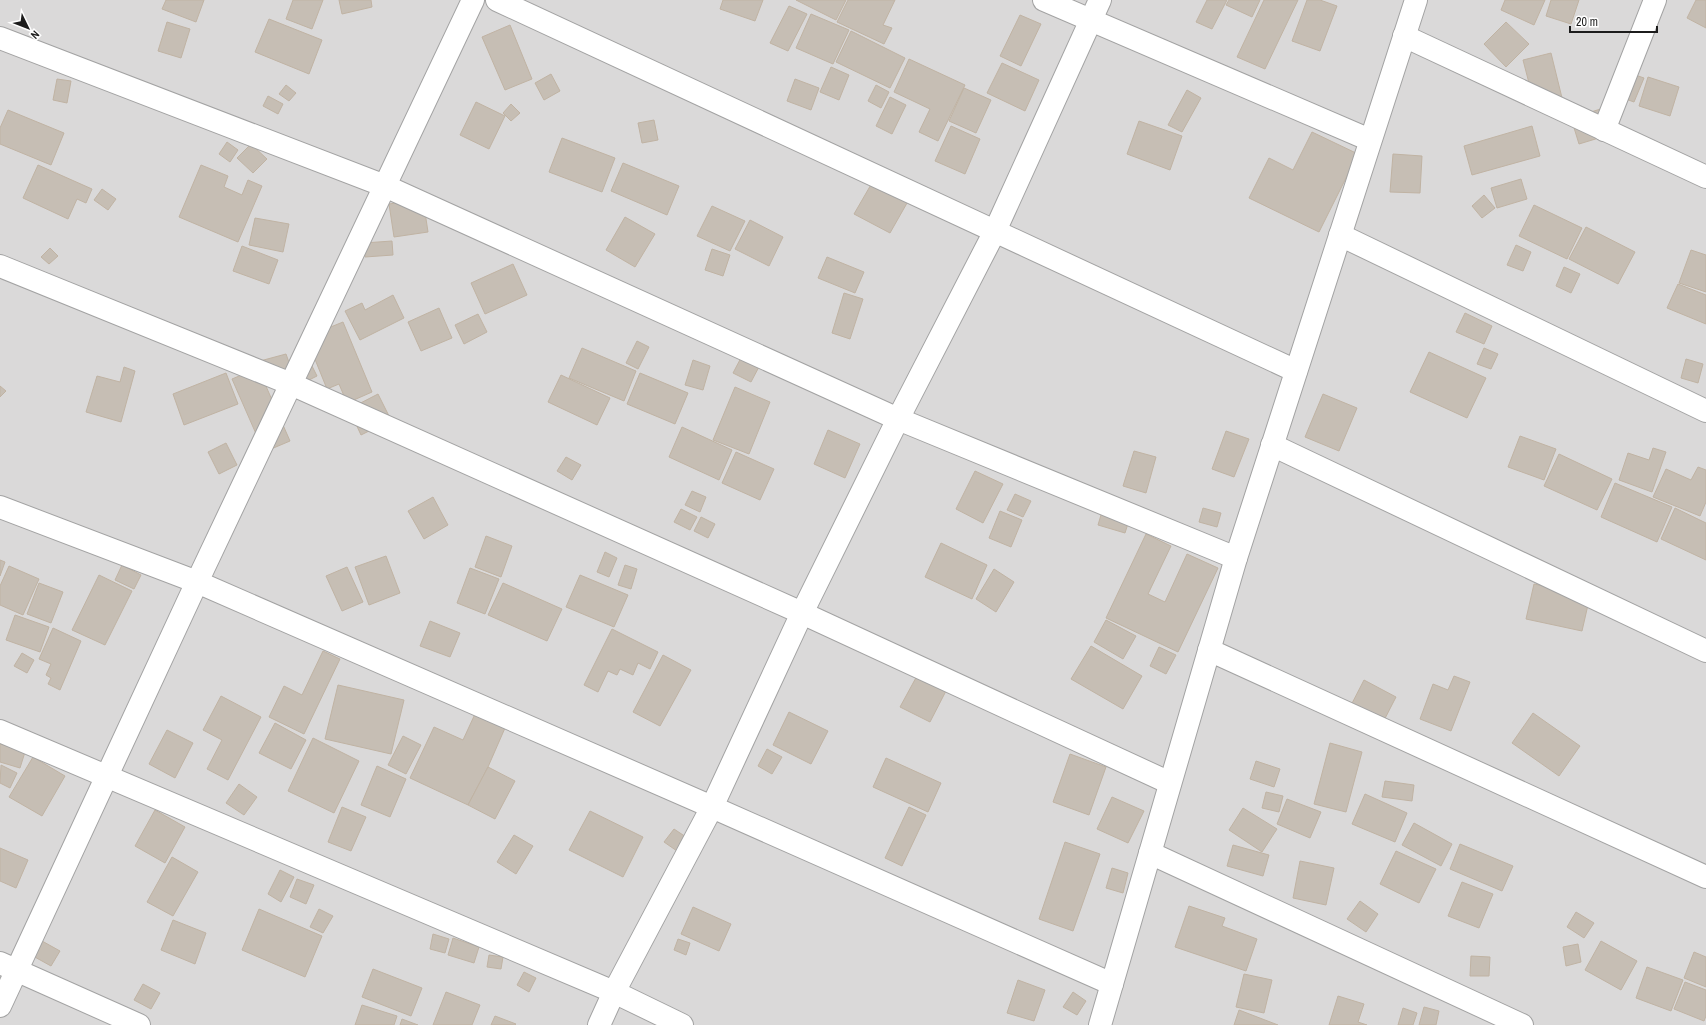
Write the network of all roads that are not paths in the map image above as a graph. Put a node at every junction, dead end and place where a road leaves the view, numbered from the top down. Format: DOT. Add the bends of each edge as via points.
graph roads {
  1 [pos="473,0"];
  2 [pos="497,0"];
  3 [pos="1044,0"];
  4 [pos="1100,0"];
  5 [pos="1416,0"];
  6 [pos="1655,0"];
  7 [pos="1091,20"];
  8 [pos="1404,36"];
  9 [pos="0,38"];
  10 [pos="1604,130"];
  11 [pos="1370,140"];
  12 [pos="1706,177"];
  13 [pos="385,186"];
  14 [pos="995,231"];
  15 [pos="1340,235"];
  16 [pos="0,266"];
  17 [pos="1296,371"];
  18 [pos="291,384"];
  19 [pos="1706,411"];
  20 [pos="898,419"];
  21 [pos="1272,445"];
  22 [pos="0,507"];
  23 [pos="1236,558"];
  24 [pos="197,582"];
  25 [pos="802,612"];
  26 [pos="1209,650"];
  27 [pos="1706,651"];
  28 [pos="0,731"];
  29 [pos="107,775"];
  30 [pos="1170,783"];
  31 [pos="712,807"];
  32 [pos="1150,853"];
  33 [pos="1706,876"];
  34 [pos="8,966"];
  35 [pos="1112,984"];
  36 [pos="614,992"];
  37 [pos="0,1006"];
  38 [pos="139,1025"];
  39 [pos="599,1025"];
  40 [pos="682,1025"];
  41 [pos="1100,1025"];
  42 [pos="1522,1025"];
  1 -- 13 [label="street"];
  2 -- 14 [label="street"];
  3 -- 7 [label="street"];
  4 -- 7 [label="street"];
  5 -- 8 [label="street"];
  6 -- 10 [label="street"];
  7 -- 11 [label="street"];
  7 -- 14 [label="street"];
  8 -- 10 [label="street"];
  8 -- 11 [label="street"];
  9 -- 13 [label="street"];
  10 -- 12 [label="street"];
  11 -- 15 [label="street"];
  13 -- 18 [label="street"];
  13 -- 20 [label="street"];
  14 -- 17 [label="street"];
  14 -- 20 [label="street"];
  15 -- 17 [label="street"];
  15 -- 19 [label="street"];
  16 -- 18 [label="street"];
  17 -- 21 [label="street"];
  18 -- 24 [label="street"];
  18 -- 25 [label="street"];
  20 -- 23 [label="street"];
  20 -- 25 [label="street"];
  21 -- 23 [label="street"];
  21 -- 27 [label="street"];
  22 -- 24 [label="street"];
  23 -- 26 [label="street"];
  24 -- 29 [label="street"];
  24 -- 31 [label="street"];
  25 -- 30 [label="street"];
  25 -- 31 [label="street"];
  26 -- 30 [label="street"];
  26 -- 33 [label="street"];
  28 -- 29 [label="street"];
  29 -- 34 [label="street"];
  29 -- 36 [label="street"];
  30 -- 32 [label="street"];
  31 -- 35 [label="street"];
  31 -- 36 [label="street"];
  32 -- 35 [label="street"];
  32 -- 42 [label="street"];
  34 -- 37 [label="street"];
  34 -- 38 [label="street"];
  35 -- 41 [label="street"];
  36 -- 39 [label="street"];
  36 -- 40 [label="street"];
}
